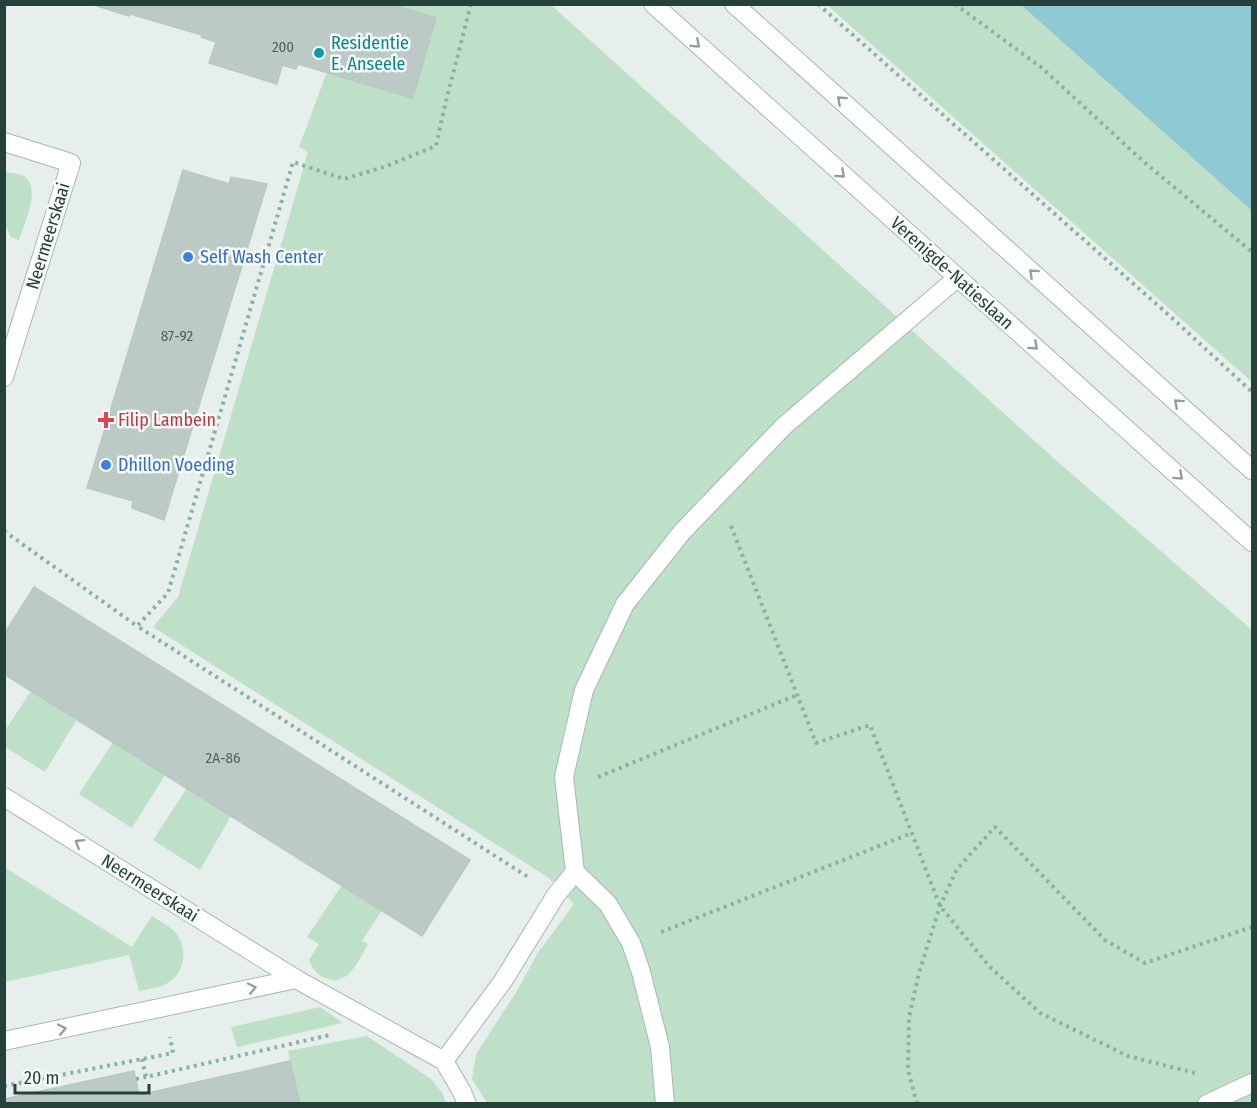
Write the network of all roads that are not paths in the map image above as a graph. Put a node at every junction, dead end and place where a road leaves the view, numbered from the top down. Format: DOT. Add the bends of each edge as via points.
graph roads {
  1 [pos="653,4"];
  2 [pos="734,4"];
  3 [pos="4,142"];
  4 [pos="957,278"];
  5 [pos="4,377"];
  6 [pos="1252,470"];
  7 [pos="1252,542"];
  8 [pos="4,797"];
  9 [pos="575,872"];
  10 [pos="296,979"];
  11 [pos="4,1041"];
  12 [pos="444,1061"];
  13 [pos="1247,1085"];
  14 [pos="467,1104"];
  15 [pos="664,1104"];
  16 [pos="1207,1104"];
  1 -- 4 [label="street, Verenigde-Natieslaan, one-way"];
  6 -- 2 [label="street, one-way"];
  3 -- 5 [label="street, Neermeerskaai" via="71,163"];
  4 -- 7 [label="street, Verenigde-Natieslaan, one-way"];
  4 -- 9 [label="street" via="784,426 682,532 624,604 584,690 564,777"];
  10 -- 8 [label="street, Neermeerskaai, one-way"];
  9 -- 12 [label="street"];
  9 -- 15 [label="street" via="608,904 631,944 660,1047"];
  11 -- 10 [label="street, one-way"];
  10 -- 12 [label="street, Neermeerskaai"];
  12 -- 14 [label="street"];
  13 -- 16 [label="street"];
}
